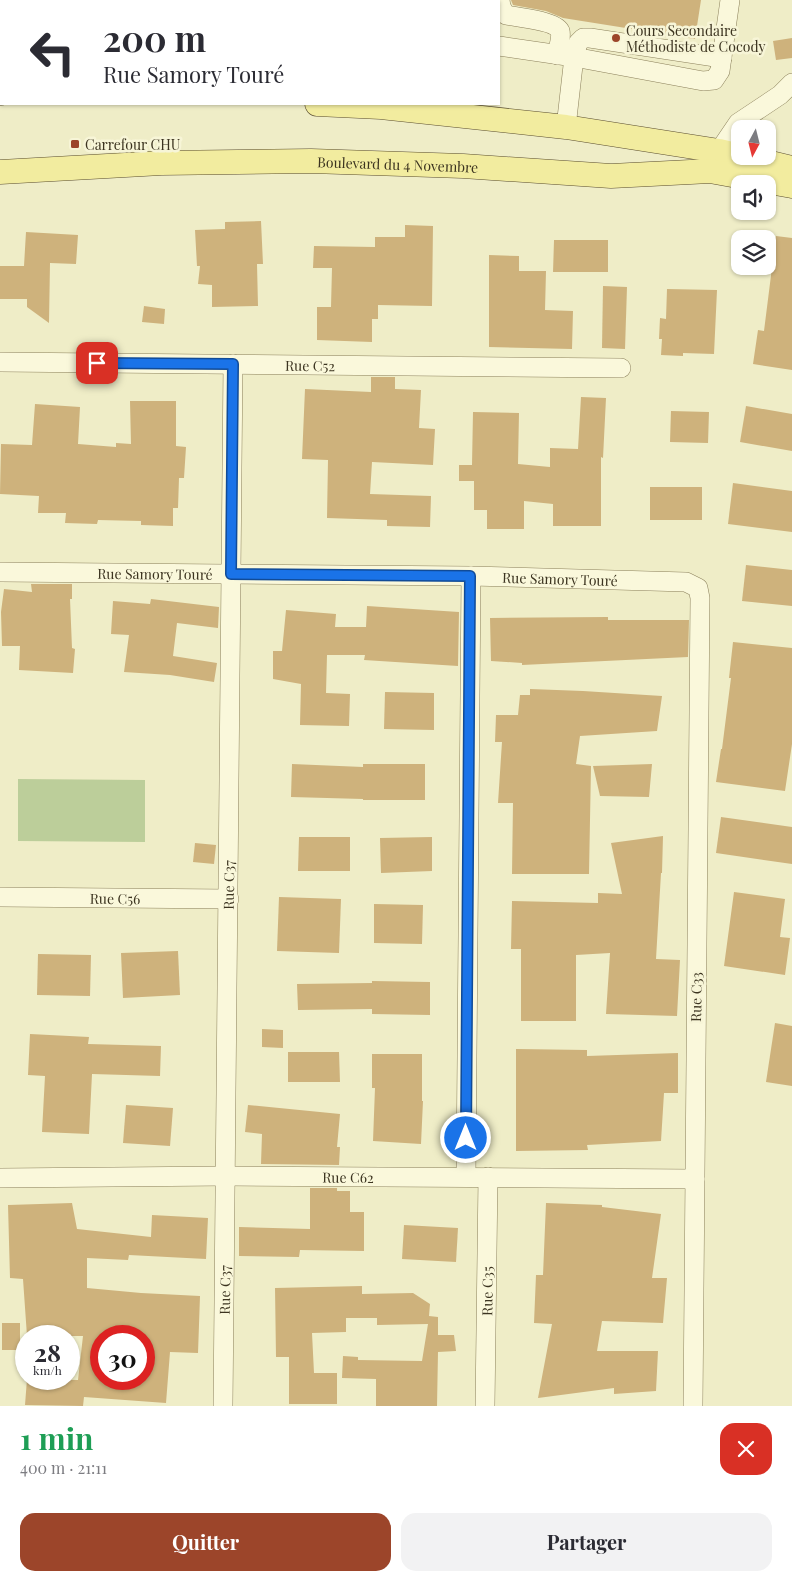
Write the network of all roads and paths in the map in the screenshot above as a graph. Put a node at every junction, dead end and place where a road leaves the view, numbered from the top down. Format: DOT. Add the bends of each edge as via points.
graph roads {
  1 [pos="500,0"];
  2 [pos="730,0"];
  3 [pos="500,46"];
  4 [pos="566,56"];
  5 [pos="722,58"];
  6 [pos="788,91"];
  7 [pos="338,105"];
  8 [pos="743,120"];
  9 [pos="566,127"];
  10 [pos="731,154"];
  11 [pos="776,164"];
  12 [pos="792,168"];
  13 [pos="0,172"];
  14 [pos="792,186"];
  15 [pos="0,362"];
  16 [pos="233,364"];
  17 [pos="621,368"];
  18 [pos="0,572"];
  19 [pos="231,574"];
  20 [pos="470,576"];
  21 [pos="698,588"];
  22 [pos="0,897"];
  23 [pos="229,898"];
  24 [pos="226,1176"];
  25 [pos="466,1177"];
  26 [pos="488,1177"];
  27 [pos="0,1178"];
  28 [pos="695,1179"];
  29 [pos="223,1406"];
  30 [pos="485,1406"];
  31 [pos="693,1406"];
  1 -- 4 [label="street" via="506,14 553,24 560,31"];
  2 -- 5 [label="street"];
  3 -- 4 [label="street"];
  4 -- 5 [label="street" via="583,38 590,38"];
  4 -- 5 [label="street" via="702,81 714,80 720,71"];
  4 -- 9 [label="street"];
  6 -- 8 [label="street"];
  7 -- 9 [label="main road"];
  9 -- 10 [label="main road"];
  11 -- 12 [label="main road"];
  13 -- 14 [label="main road, Boulevard du 4 Novembre" via="161,163 311,161 463,166 611,176 710,170"];
  15 -- 16 [label="street, Rue C52"];
  16 -- 17 [label="street, Rue C52"];
  16 -- 19 [label="street, Rue C37"];
  18 -- 19 [label="street, Rue Samory Touré"];
  19 -- 20 [label="street, Rue Samory Touré"];
  19 -- 23 [label="street, Rue C37"];
  20 -- 21 [label="street, Rue Samory Touré" via="686,582"];
  20 -- 25 [label="street"];
  21 -- 28 [label="street, Rue C33"];
  22 -- 23 [label="street, Rue C56"];
  23 -- 24 [label="street, Rue C37"];
  24 -- 25 [label="street, Rue C62"];
  24 -- 27 [label="street, Rue C62"];
  24 -- 29 [label="street, Rue C37"];
  25 -- 26 [label="street, Rue C62"];
  26 -- 28 [label="street, Rue C62"];
  26 -- 30 [label="street, Rue C35"];
  28 -- 31 [label="street, Rue C33"];
}
